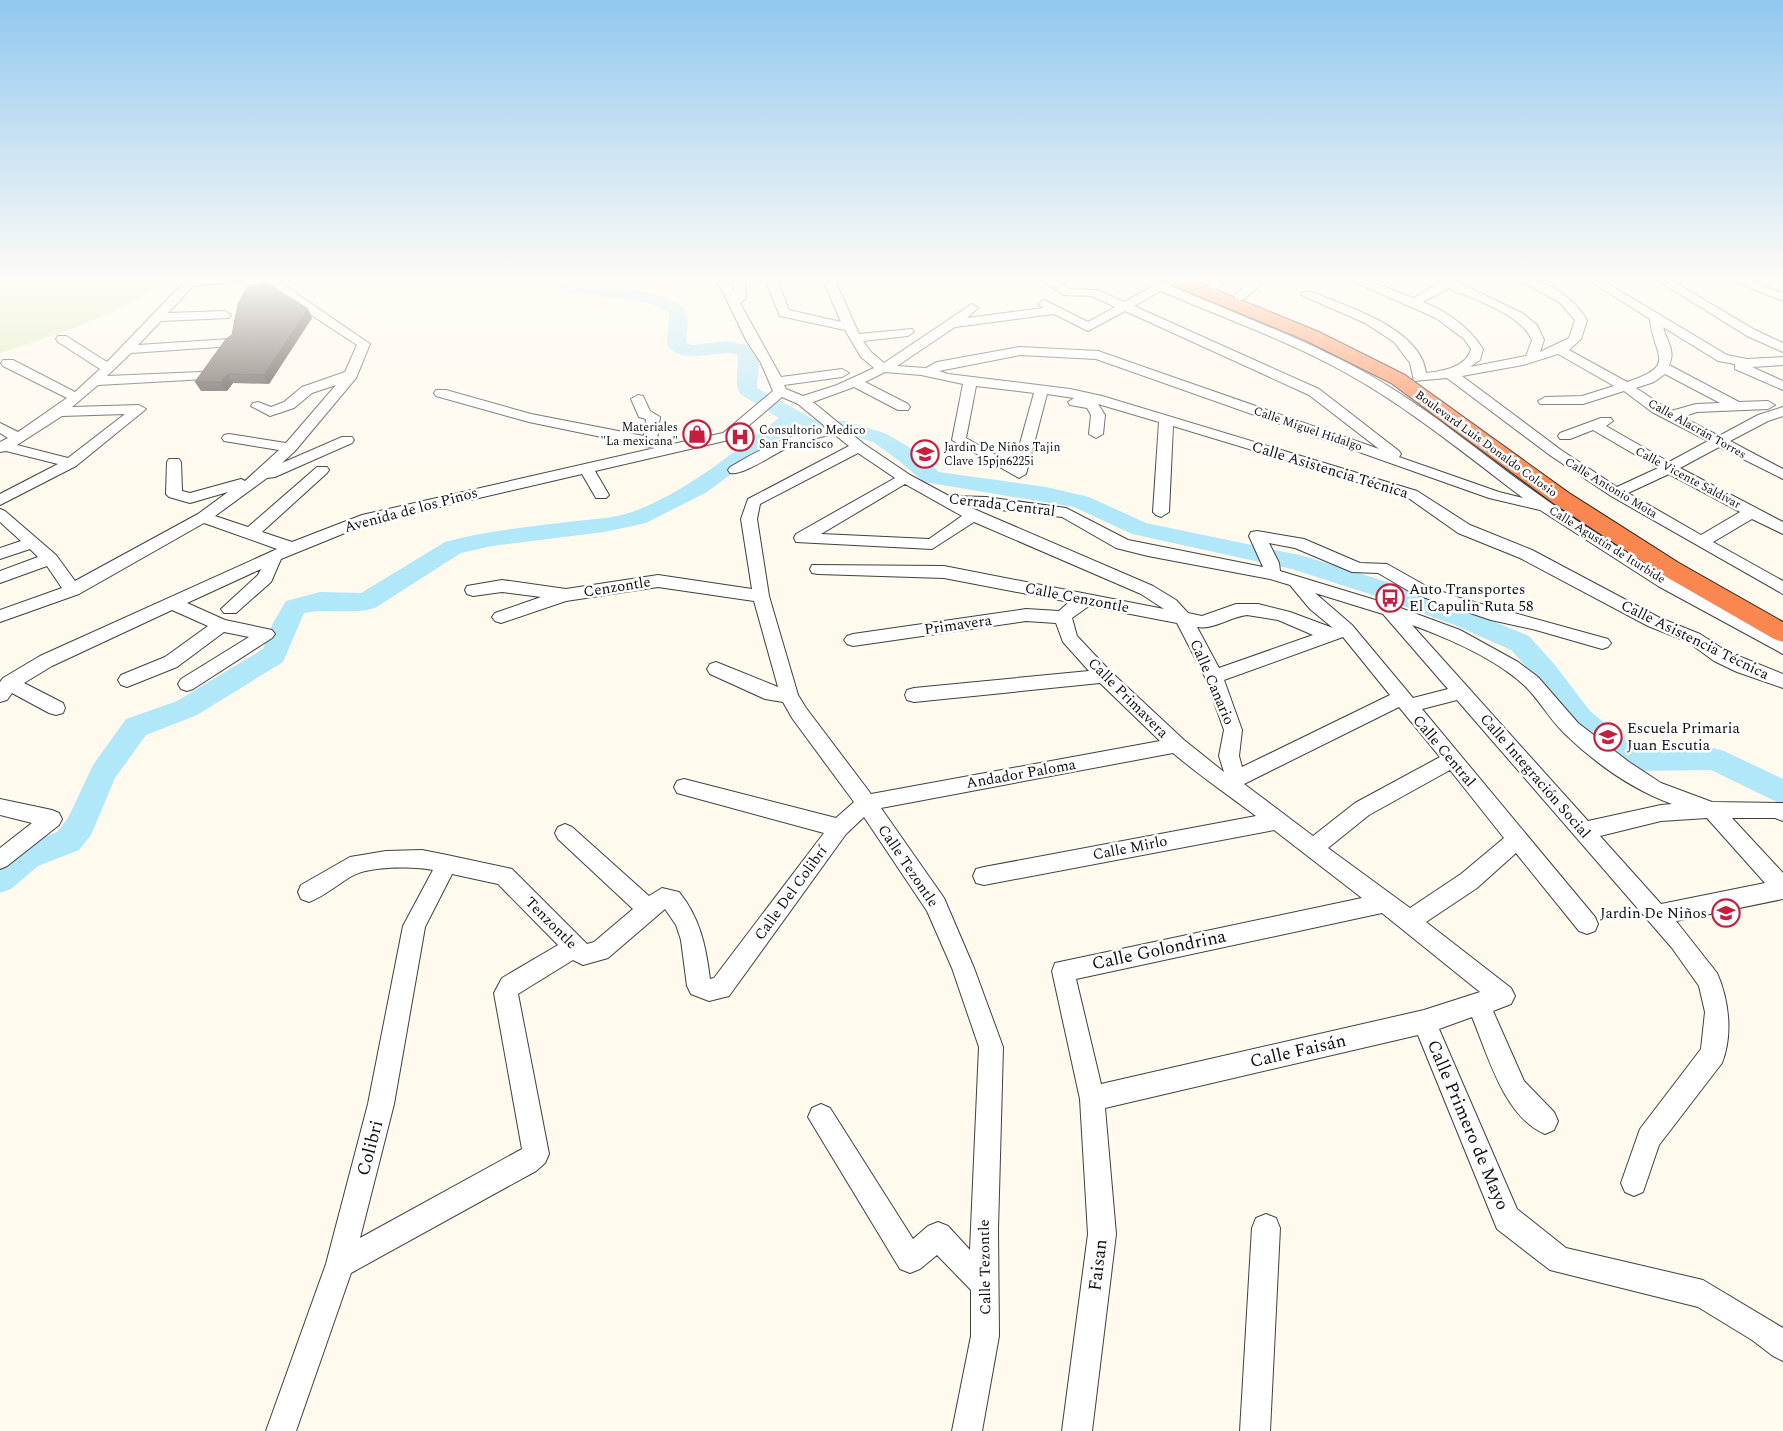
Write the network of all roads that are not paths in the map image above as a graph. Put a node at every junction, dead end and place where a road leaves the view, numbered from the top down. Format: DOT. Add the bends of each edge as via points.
graph roads {
  1 [pos="74,347"];
  2 [pos="153,347"];
  3 [pos="363,347"];
  4 [pos="757,347"];
  5 [pos="861,347"];
  6 [pos="917,347"];
  7 [pos="1094,347"];
  8 [pos="1213,347"];
  9 [pos="1305,347"];
  10 [pos="1334,347"];
  11 [pos="1356,347"];
  12 [pos="1405,347"];
  13 [pos="1476,347"];
  14 [pos="1536,347"];
  15 [pos="1565,347"];
  16 [pos="1664,347"];
  17 [pos="1704,347"];
  18 [pos="128,348"];
  19 [pos="1560,350"];
  20 [pos="1098,355"];
  21 [pos="1532,358"];
  22 [pos="1723,358"];
  23 [pos="1783,361"];
  24 [pos="8,363"];
  25 [pos="1662,367"];
  26 [pos="883,368"];
  27 [pos="108,369"];
  28 [pos="931,371"];
  29 [pos="842,373"];
  30 [pos="1451,373"];
  31 [pos="351,375"];
  32 [pos="201,376"];
  33 [pos="1419,378"];
  34 [pos="95,381"];
  35 [pos="854,382"];
  36 [pos="970,382"];
  37 [pos="1783,386"];
  38 [pos="1626,387"];
  39 [pos="779,389"];
  40 [pos="1041,390"];
  41 [pos="441,393"];
  42 [pos="1070,393"];
  43 [pos="76,398"];
  44 [pos="638,399"];
  45 [pos="803,401"];
  46 [pos="1545,401"];
  47 [pos="258,406"];
  48 [pos="1738,407"];
  49 [pos="903,408"];
  50 [pos="1766,411"];
  51 [pos="1783,411"];
  52 [pos="59,412"];
  53 [pos="1669,416"];
  54 [pos="1166,420"];
  55 [pos="1610,420"];
  56 [pos="1594,425"];
  57 [pos="0,427"];
  58 [pos="1783,427"];
  59 [pos="838,429"];
  60 [pos="1096,434"];
  61 [pos="1565,436"];
  62 [pos="229,438"];
  63 [pos="19,439"];
  64 [pos="1480,439"];
  65 [pos="347,440"];
  66 [pos="650,442"];
  67 [pos="1720,442"];
  68 [pos="859,446"];
  69 [pos="2,447"];
  70 [pos="290,448"];
  71 [pos="674,450"];
  72 [pos="174,462"];
  73 [pos="71,464"];
  74 [pos="1407,464"];
  75 [pos="586,468"];
  76 [pos="1669,468"];
  77 [pos="322,470"];
  78 [pos="736,470"];
  79 [pos="1783,475"];
  80 [pos="905,478"];
  81 [pos="256,480"];
  82 [pos="1520,488"];
  83 [pos="1616,493"];
  84 [pos="601,495"];
  85 [pos="0,500"];
  86 [pos="947,501"];
  87 [pos="1549,509"];
  88 [pos="1161,512"];
  89 [pos="1752,512"];
  90 [pos="0,514"];
  91 [pos="973,516"];
  92 [pos="202,517"];
  93 [pos="1783,529"];
  94 [pos="250,534"];
  95 [pos="1587,534"];
  96 [pos="1702,541"];
  97 [pos="32,543"];
  98 [pos="292,548"];
  99 [pos="0,554"];
  100 [pos="274,556"];
  101 [pos="50,559"];
  102 [pos="818,568"];
  103 [pos="1272,568"];
  104 [pos="0,578"];
  105 [pos="1297,583"];
  106 [pos="1783,588"];
  107 [pos="73,590"];
  108 [pos="473,590"];
  109 [pos="566,595"];
  110 [pos="761,596"];
  111 [pos="1088,600"];
  112 [pos="171,603"];
  113 [pos="230,609"];
  114 [pos="1389,610"];
  115 [pos="0,616"];
  116 [pos="501,617"];
  117 [pos="1063,617"];
  118 [pos="1783,617"];
  119 [pos="1183,619"];
  120 [pos="221,625"];
  121 [pos="1338,632"];
  122 [pos="1783,634"];
  123 [pos="853,640"];
  124 [pos="1602,643"];
  125 [pos="1783,648"];
  126 [pos="716,669"];
  127 [pos="1104,676"];
  128 [pos="1214,677"];
  129 [pos="127,680"];
  130 [pos="1783,681"];
  131 [pos="187,684"];
  132 [pos="4,689"];
  133 [pos="1462,692"];
  134 [pos="789,695"];
  135 [pos="914,695"];
  136 [pos="1404,702"];
  137 [pos="56,708"];
  138 [pos="1177,745"];
  139 [pos="1452,760"];
  140 [pos="1234,782"];
  141 [pos="684,787"];
  142 [pos="866,802"];
  143 [pos="0,807"];
  144 [pos="1712,810"];
  145 [pos="1783,812"];
  146 [pos="1276,820"];
  147 [pos="839,828"];
  148 [pos="1584,831"];
  149 [pos="566,833"];
  150 [pos="1517,840"];
  151 [pos="1313,848"];
  152 [pos="0,860"];
  153 [pos="447,864"];
  154 [pos="984,876"];
  155 [pos="1783,888"];
  156 [pos="309,892"];
  157 [pos="1383,903"];
  158 [pos="648,909"];
  159 [pos="1656,915"];
  160 [pos="1409,921"];
  161 [pos="1587,924"];
  162 [pos="575,947"];
  163 [pos="721,988"];
  164 [pos="1478,1004"];
  165 [pos="1424,1022"];
  166 [pos="1092,1098"];
  167 [pos="821,1117"];
  168 [pos="1545,1122"];
  169 [pos="1634,1183"];
  170 [pos="1266,1228"];
  171 [pos="340,1264"];
  172 [pos="984,1284"];
  173 [pos="1783,1346"];
  174 [pos="281,1431"];
  175 [pos="967,1431"];
  176 [pos="1077,1431"];
  177 [pos="1256,1431"];
  1 -- 27 [label="street"];
  2 -- 18 [label="street"];
  3 -- 31 [label="street"];
  4 -- 39 [label="street"];
  5 -- 26 [label="street" via="867,358"];
  6 -- 26 [label="street"];
  7 -- 20 [label="street"];
  8 -- 74 [label="street" via="1314,392"];
  9 -- 82 [label="street, Calle Agustín de Iturbide" via="1376,384 1429,418"];
  10 -- 64 [label="highway, Boulevard Luis Donaldo Colosio" via="1398,379"];
  11 -- 33 [label="highway, Boulevard Luis Donaldo Colosio"];
  12 -- 33 [label="street" via="1418,363"];
  13 -- 30 [label="street" via="1475,357"];
  14 -- 21 [label="street"];
  15 -- 19 [label="street"];
  16 -- 25 [label="street" via="1666,359"];
  17 -- 22 [label="street"];
  18 -- 27 [label="street"];
  19 -- 21 [label="street"];
  19 -- 38 [label="street, Calle Alacrán Torres"];
  20 -- 28 [label="street, Calle Miguel Hidalgo" via="1020,351 938,366"];
  20 -- 74 [label="street, Calle Miguel Hidalgo"];
  21 -- 30 [label="street"];
  22 -- 23 [label="street" via="1747,363"];
  22 -- 37 [label="street"];
  24 -- 43 [label="street"];
  25 -- 38 [label="street" via="1650,379"];
  25 -- 48 [label="street"];
  26 -- 28 [label="street"];
  26 -- 35 [label="street"];
  27 -- 34 [label="street"];
  28 -- 36 [label="street, Calle Asistencia Técnica" via="945,378"];
  29 -- 39 [label="street"];
  30 -- 33 [label="street"];
  30 -- 83 [label="street, Calle Antonio Mota" via="1542,444"];
  31 -- 47 [label="street" via="307,390 289,405 270,412"];
  31 -- 70 [label="street"];
  32 -- 34 [label="street"];
  33 -- 118 [label="highway, Boulevard Luis Donaldo Colosio" via="1575,493"];
  34 -- 43 [label="street"];
  35 -- 45 [label="street"];
  35 -- 49 [label="street"];
  36 -- 40 [label="street, Calle Asistencia Técnica"];
  36 -- 40 [label="street" via="959,440 1020,474"];
  38 -- 46 [label="street" via="1583,400"];
  38 -- 53 [label="street, Calle Alacrán Torres"];
  39 -- 45 [label="street, Cerrada Central"];
  39 -- 71 [label="street, Avenida de los Pinos" via="728,436"];
  40 -- 42 [label="street, Calle Asistencia Técnica"];
  41 -- 66 [label="street" via="529,418"];
  42 -- 54 [label="street, Calle Asistencia Técnica"];
  42 -- 60 [label="street" via="1074,402 1092,405 1098,415"];
  43 -- 52 [label="street"];
  44 -- 66 [label="street" via="644,414 653,417"];
  45 -- 59 [label="street, Cerrada Central"];
  48 -- 50 [label="street"];
  48 -- 53 [label="street" via="1696,408"];
  50 -- 51 [label="street"];
  50 -- 58 [label="street"];
  50 -- 67 [label="street"];
  52 -- 63 [label="street"];
  52 -- 73 [label="street" via="139,409"];
  53 -- 67 [label="street, Calle Alacrán Torres"];
  54 -- 88 [label="street"];
  54 -- 130 [label="street, Calle Asistencia Técnica" via="1412,494 1464,529 1526,554 1654,622 1694,638 1743,667"];
  55 -- 56 [label="street"];
  56 -- 61 [label="street"];
  56 -- 76 [label="street, Calle Vicente Saldívar"];
  57 -- 63 [label="street"];
  59 -- 68 [label="street, Cerrada Central"];
  59 -- 78 [label="street" via="810,433 773,448"];
  62 -- 70 [label="street"];
  63 -- 69 [label="street"];
  64 -- 82 [label="highway" via="1511,469"];
  64 -- 122 [label="highway, Boulevard Luis Donaldo Colosio" via="1561,498 1663,564"];
  65 -- 81 [label="street"];
  66 -- 71 [label="street"];
  67 -- 76 [label="street"];
  67 -- 79 [label="street, Calle Alacrán Torres"];
  68 -- 80 [label="street, Cerrada Central"];
  68 -- 110 [label="street, Calle Tezontle" via="753,502 749,519"];
  69 -- 73 [label="street"];
  70 -- 81 [label="street"];
  71 -- 75 [label="street, Avenida de los Pinos"];
  72 -- 81 [label="street" via="174,494 190,498"];
  73 -- 85 [label="street"];
  74 -- 87 [label="street, Calle Miguel Hidalgo" via="1494,495"];
  75 -- 84 [label="street"];
  75 -- 98 [label="street, Avenida de los Pinos" via="362,520"];
  76 -- 83 [label="street"];
  76 -- 89 [label="street, Calle Vicente Saldívar"];
  77 -- 94 [label="street"];
  80 -- 86 [label="street, Cerrada Central"];
  80 -- 91 [label="street" via="802,538 932,544"];
  81 -- 92 [label="street"];
  82 -- 87 [label="street, Calle Agustín de Iturbide"];
  83 -- 96 [label="street, Calle Antonio Mota"];
  86 -- 91 [label="street, Calle Canario"];
  86 -- 103 [label="street, Cerrada Central" via="986,502 1066,513 1122,544 1139,549"];
  87 -- 95 [label="street, Calle Agustín de Iturbide"];
  89 -- 93 [label="street, Calle Vicente Saldívar"];
  89 -- 96 [label="street"];
  90 -- 97 [label="street"];
  91 -- 119 [label="street, Calle Canario" via="1147,590 1170,604"];
  92 -- 94 [label="street"];
  92 -- 107 [label="street"];
  94 -- 98 [label="street"];
  95 -- 122 [label="highway" via="1602,537 1756,624"];
  95 -- 125 [label="street, Calle Agustín de Iturbide"];
  96 -- 106 [label="street, Calle Antonio Mota"];
  97 -- 99 [label="street"];
  97 -- 101 [label="street"];
  98 -- 100 [label="street, Avenida de los Pinos"];
  100 -- 112 [label="street, Avenida de los Pinos"];
  100 -- 113 [label="street" via="265,578"];
  101 -- 104 [label="street"];
  101 -- 107 [label="street"];
  102 -- 111 [label="street, Calle Cenzontle" via="944,572"];
  103 -- 105 [label="street, Cerrada Central"];
  103 -- 124 [label="street" via="1258,537 1298,543 1358,568 1381,568 1420,590 1456,603"];
  105 -- 114 [label="street, Cerrada Central"];
  105 -- 121 [label="street, Calle Central"];
  107 -- 115 [label="street"];
  108 -- 109 [label="street, Cenzontle" via="502,586"];
  109 -- 110 [label="street, Cenzontle" via="658,581"];
  109 -- 116 [label="street"];
  110 -- 134 [label="street, Calle Tezontle"];
  111 -- 117 [label="street" via="1073,607"];
  111 -- 119 [label="street, Calle Cenzontle"];
  112 -- 120 [label="street"];
  112 -- 132 [label="street, Avenida de los Pinos" via="46,662"];
  114 -- 133 [label="street, Calle Integración Social"];
  114 -- 144 [label="street, Cerrada Central" via="1454,634 1512,667 1532,682 1571,728 1622,768 1654,789"];
  117 -- 123 [label="street, Primavera" via="1026,615"];
  117 -- 127 [label="street, Calle Primavera" via="1069,638"];
  119 -- 121 [label="street, Calle Cenzontle" via="1203,622 1250,608"];
  119 -- 128 [label="street, Calle Canario"];
  120 -- 129 [label="street" via="171,662"];
  120 -- 131 [label="street" via="266,634"];
  121 -- 128 [label="street"];
  121 -- 136 [label="street, Calle Central"];
  126 -- 134 [label="street" via="772,694"];
  127 -- 135 [label="street"];
  127 -- 138 [label="street, Calle Primavera"];
  128 -- 140 [label="street, Calle Canario" via="1233,730 1229,756"];
  132 -- 137 [label="street"];
  133 -- 136 [label="street"];
  133 -- 148 [label="street, Calle Integración Social"];
  134 -- 142 [label="street, Calle Tezontle" via="798,713"];
  136 -- 139 [label="street, Calle Central"];
  136 -- 140 [label="street"];
  138 -- 140 [label="street, Calle Primavera" via="1209,773"];
  138 -- 142 [label="street, Andador Paloma"];
  139 -- 150 [label="street, Calle Central"];
  139 -- 151 [label="street" via="1362,809"];
  140 -- 146 [label="street"];
  141 -- 147 [label="street"];
  142 -- 147 [label="street, Calle Del Colibrí"];
  142 -- 172 [label="street, Calle Tezontle" via="936,905 991,1047"];
  143 -- 152 [label="street" via="52,819"];
  144 -- 145 [label="street"];
  144 -- 148 [label="street" via="1661,813"];
  144 -- 155 [label="street"];
  146 -- 151 [label="street"];
  146 -- 154 [label="street, Calle Mirlo"];
  147 -- 163 [label="street, Calle Del Colibrí"];
  148 -- 159 [label="street, Calle Integración Social"];
  149 -- 158 [label="street"];
  150 -- 160 [label="street" via="1469,881"];
  150 -- 161 [label="street, Calle Central"];
  151 -- 157 [label="street"];
  153 -- 156 [label="street, Tenzontle" via="422,859 350,866"];
  153 -- 162 [label="street, Tenzontle" via="504,876"];
  153 -- 171 [label="street, Colibri" via="414,926 382,1104"];
  155 -- 159 [label="street"];
  157 -- 160 [label="street"];
  157 -- 166 [label="street, Calle Golondrina" via="1063,971"];
  158 -- 162 [label="street, Tenzontle" via="600,951 583,955"];
  158 -- 163 [label="street, Tenzontle" via="662,898 672,898 692,931 699,986 709,990"];
  159 -- 169 [label="street, Calle Integración Social" via="1709,981 1717,1012 1713,1054 1649,1138"];
  160 -- 164 [label="street, Calle Faisán" via="1503,996"];
  162 -- 171 [label="street" via="510,986 506,993 536,1154 527,1162"];
  164 -- 165 [label="street, Calle Faisán"];
  164 -- 168 [label="street" via="1514,1090"];
  165 -- 166 [label="street, Calle Faisán"];
  165 -- 173 [label="street, Calle Primero de Mayo" via="1507,1219 1560,1260 1702,1294"];
  166 -- 176 [label="street, Faisan" via="1102,1234"];
  167 -- 172 [label="street" via="910,1259 938,1236"];
  170 -- 177 [label="street"];
  171 -- 174 [label="street, Colibri"];
  172 -- 175 [label="street, Calle Tezontle" via="985,1336"];
}
